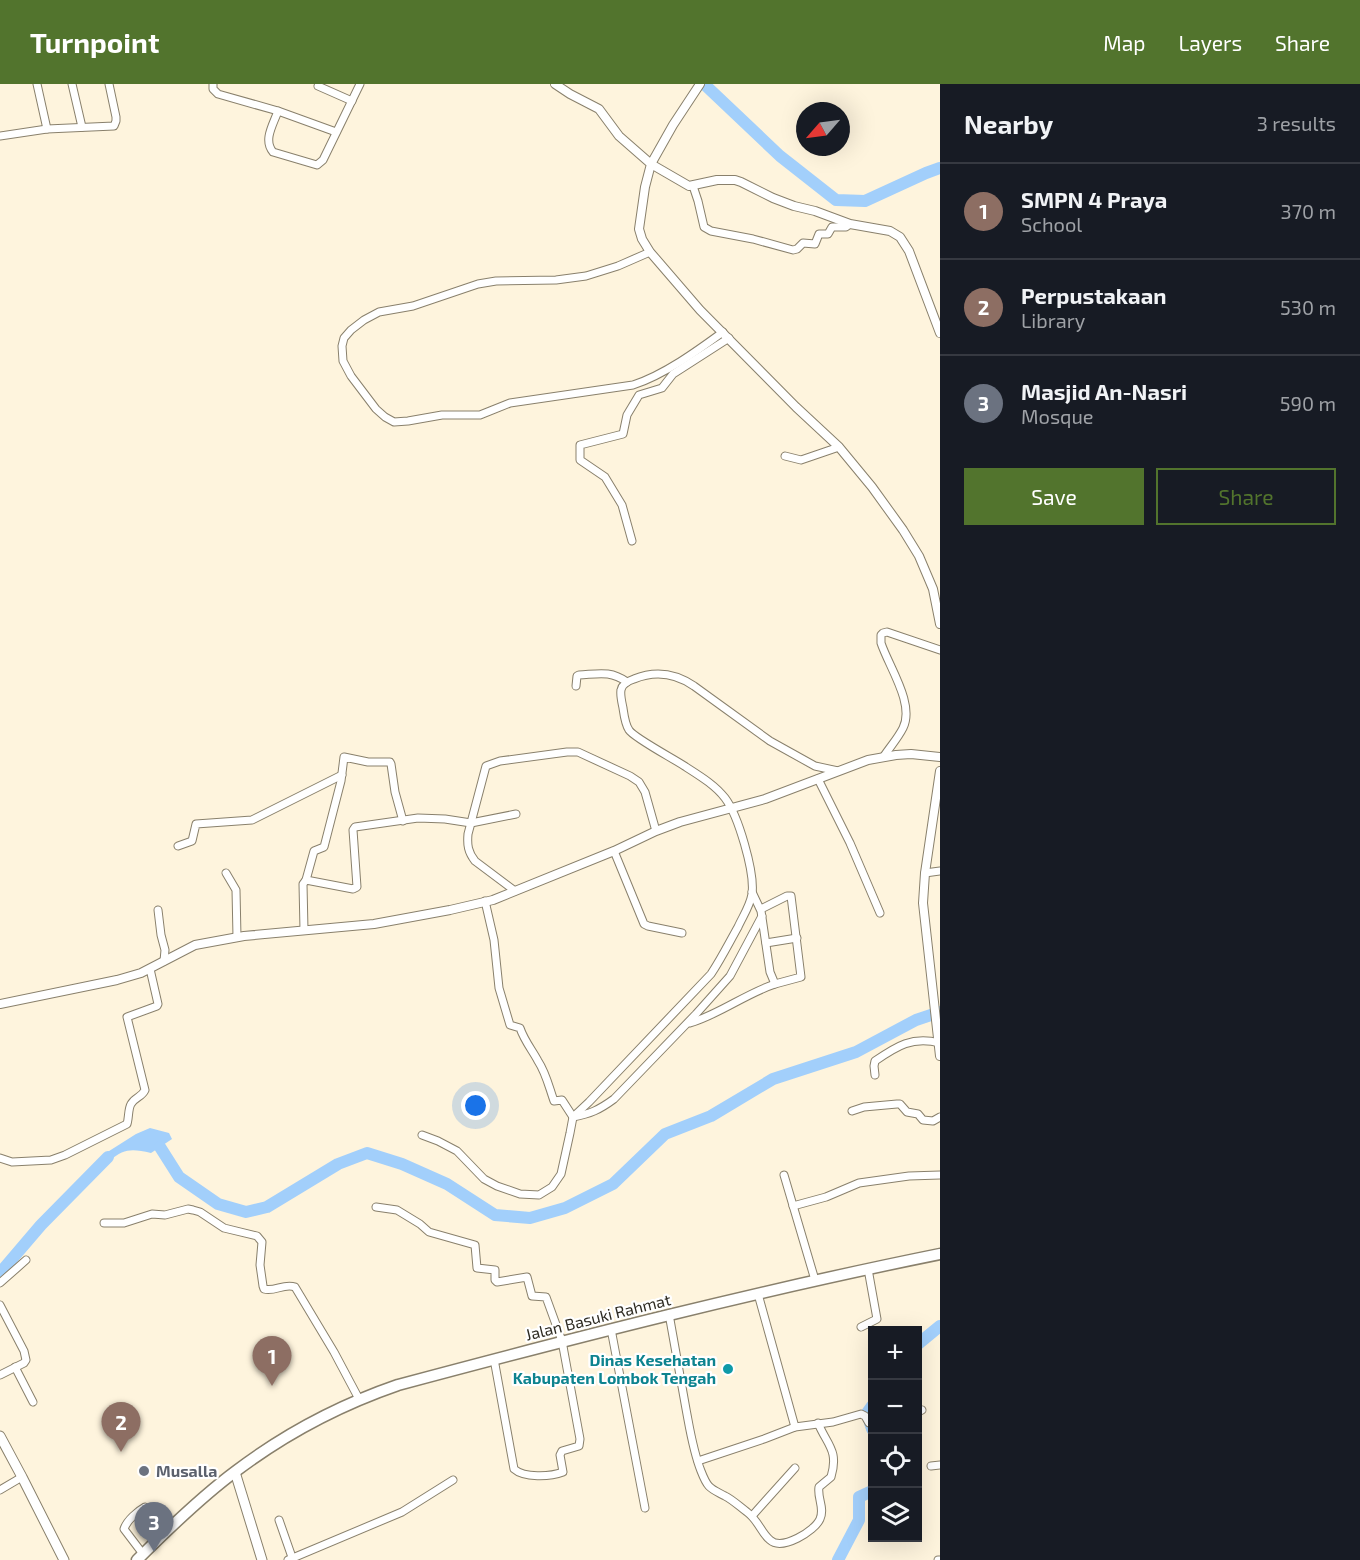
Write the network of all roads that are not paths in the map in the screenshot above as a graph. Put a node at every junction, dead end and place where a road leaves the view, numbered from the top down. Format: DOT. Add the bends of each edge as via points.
graph roads {
  1 [pos="37,84"];
  2 [pos="72,84"];
  3 [pos="109,84"];
  4 [pos="213,84"];
  5 [pos="360,84"];
  6 [pos="555,84"];
  7 [pos="700,84"];
  8 [pos="318,86"];
  9 [pos="352,101"];
  10 [pos="278,111"];
  11 [pos="82,127"];
  12 [pos="47,129"];
  13 [pos="336,132"];
  14 [pos="0,136"];
  15 [pos="651,164"];
  16 [pos="693,186"];
  17 [pos="850,224"];
  18 [pos="650,252"];
  19 [pos="940,333"];
  20 [pos="726,335"];
  21 [pos="839,447"];
  22 [pos="785,456"];
  23 [pos="632,541"];
  24 [pos="940,624"];
  25 [pos="940,650"];
  26 [pos="627,682"];
  27 [pos="576,686"];
  28 [pos="884,756"];
  29 [pos="940,757"];
  30 [pos="838,771"];
  31 [pos="940,771"];
  32 [pos="342,775"];
  33 [pos="818,779"];
  34 [pos="732,807"];
  35 [pos="937,811"];
  36 [pos="516,814"];
  37 [pos="403,820"];
  38 [pos="471,823"];
  39 [pos="656,831"];
  40 [pos="178,846"];
  41 [pos="614,851"];
  42 [pos="940,872"];
  43 [pos="226,873"];
  44 [pos="924,873"];
  45 [pos="306,880"];
  46 [pos="515,891"];
  47 [pos="752,892"];
  48 [pos="485,901"];
  49 [pos="158,910"];
  50 [pos="880,912"];
  51 [pos="761,913"];
  52 [pos="304,930"];
  53 [pos="682,933"];
  54 [pos="237,937"];
  55 [pos="797,938"];
  56 [pos="766,943"];
  57 [pos="164,961"];
  58 [pos="150,969"];
  59 [pos="775,984"];
  60 [pos="0,1004"];
  61 [pos="687,1024"];
  62 [pos="939,1043"];
  63 [pos="940,1056"];
  64 [pos="875,1075"];
  65 [pos="852,1111"];
  66 [pos="573,1117"];
  67 [pos="940,1117"];
  68 [pos="422,1135"];
  69 [pos="0,1158"];
  70 [pos="784,1175"];
  71 [pos="940,1175"];
  72 [pos="793,1206"];
  73 [pos="376,1207"];
  74 [pos="104,1223"];
  75 [pos="940,1254"];
  76 [pos="26,1260"];
  77 [pos="867,1269"];
  78 [pos="815,1280"];
  79 [pos="0,1283"];
  80 [pos="758,1294"];
  81 [pos="0,1305"];
  82 [pos="669,1314"];
  83 [pos="861,1327"];
  84 [pos="611,1329"];
  85 [pos="562,1341"];
  86 [pos="494,1359"];
  87 [pos="15,1367"];
  88 [pos="0,1375"];
  89 [pos="359,1399"];
  90 [pos="33,1402"];
  91 [pos="868,1420"];
  92 [pos="818,1423"];
  93 [pos="795,1427"];
  94 [pos="0,1436"];
  95 [pos="698,1461"];
  96 [pos="932,1466"];
  97 [pos="940,1466"];
  98 [pos="795,1468"];
  99 [pos="235,1472"];
  100 [pos="22,1477"];
  101 [pos="453,1480"];
  102 [pos="0,1490"];
  103 [pos="645,1508"];
  104 [pos="752,1516"];
  105 [pos="279,1520"];
  106 [pos="168,1531"];
  107 [pos="140,1557"];
  108 [pos="291,1559"];
  109 [pos="64,1560"];
  110 [pos="262,1560"];
  1 -- 12 [label="street"];
  2 -- 11 [label="street"];
  3 -- 11 [label="street" via="115,124"];
  4 -- 10 [label="street" via="218,94"];
  5 -- 9 [label="street"];
  6 -- 15 [label="street" via="599,108 619,136"];
  7 -- 15 [label="street"];
  8 -- 9 [label="street"];
  9 -- 13 [label="street"];
  10 -- 13 [label="street"];
  10 -- 13 [label="street" via="268,139 273,152 317,165"];
  11 -- 12 [label="street"];
  12 -- 14 [label="street"];
  15 -- 16 [label="street"];
  15 -- 18 [label="street" via="639,229"];
  16 -- 17 [label="street" via="735,180 773,198"];
  16 -- 17 [label="street" via="704,227 711,231 793,250 802,243 815,244 819,234 828,234 832,226"];
  17 -- 19 [label="street" via="890,231 900,237 913,259"];
  18 -- 20 [label="street"];
  18 -- 20 [label="street" via="586,276 496,281 380,312 347,334 342,346 343,361 372,404 394,422 442,414 480,415 510,403 633,385"];
  20 -- 21 [label="street"];
  20 -- 23 [label="street" via="673,374 662,387 639,395 627,415 623,434 580,445 580,460 605,477 622,505"];
  21 -- 22 [label="street" via="801,460"];
  21 -- 24 [label="street" via="911,542 933,589"];
  25 -- 28 [label="street" via="887,632 881,635 907,710 903,728"];
  26 -- 27 [label="street" via="608,673 579,675"];
  26 -- 30 [label="street" via="657,673 684,680 770,741 813,765"];
  26 -- 34 [label="street" via="621,697 631,732 704,780"];
  28 -- 29 [label="street"];
  28 -- 30 [label="street"];
  30 -- 33 [label="street"];
  31 -- 35 [label="street"];
  32 -- 37 [label="street" via="344,757 390,762"];
  32 -- 40 [label="street" via="252,820 196,824 192,841"];
  32 -- 45 [label="street" via="324,847 314,850"];
  33 -- 34 [label="street"];
  33 -- 50 [label="street"];
  34 -- 39 [label="street"];
  34 -- 47 [label="street" via="747,856"];
  35 -- 44 [label="street"];
  36 -- 38 [label="street"];
  37 -- 38 [label="street"];
  37 -- 45 [label="street" via="354,828 358,884 355,889"];
  38 -- 39 [label="street" via="486,766 578,752 639,782"];
  38 -- 46 [label="street" via="467,845 470,855"];
  39 -- 41 [label="street"];
  41 -- 46 [label="street"];
  41 -- 53 [label="street" via="644,924"];
  42 -- 44 [label="street"];
  43 -- 54 [label="street" via="237,890"];
  44 -- 62 [label="street" via="923,903"];
  45 -- 52 [label="street"];
  46 -- 48 [label="street"];
  47 -- 51 [label="street"];
  47 -- 66 [label="street" via="745,914 711,974"];
  48 -- 52 [label="street" via="374,924"];
  48 -- 66 [label="street" via="499,988 510,1025 520,1028 554,1101 562,1100"];
  49 -- 57 [label="street"];
  51 -- 55 [label="street" via="791,896"];
  51 -- 56 [label="street"];
  51 -- 61 [label="street" via="732,973"];
  52 -- 54 [label="street"];
  54 -- 57 [label="street" via="195,945"];
  55 -- 56 [label="street"];
  55 -- 59 [label="street" via="802,976"];
  56 -- 59 [label="street"];
  57 -- 58 [label="street"];
  58 -- 60 [label="street" via="117,980"];
  58 -- 69 [label="street" via="158,1005 127,1017 145,1090 131,1105 128,1124 51,1160 12,1162"];
  59 -- 61 [label="street"];
  61 -- 66 [label="street" via="614,1099 590,1114"];
  62 -- 63 [label="street"];
  62 -- 64 [label="street" via="918,1040 903,1044 875,1061"];
  65 -- 67 [label="street" via="900,1104 923,1120"];
  66 -- 68 [label="street" via="561,1174 552,1187 539,1195 496,1186 457,1151"];
  70 -- 72 [label="street"];
  71 -- 72 [label="street" via="859,1183"];
  72 -- 78 [label="street"];
  73 -- 85 [label="street" via="397,1210 429,1232 475,1245 476,1268 495,1270 496,1281 527,1277 532,1296 546,1297"];
  74 -- 89 [label="street" via="124,1223 188,1209 224,1228 257,1236 261,1242 262,1286 267,1290 295,1287"];
  75 -- 77 [label="main road, Jalan Basuki Rahmat"];
  76 -- 79 [label="street"];
  77 -- 78 [label="main road, Jalan Basuki Rahmat"];
  77 -- 83 [label="street" via="877,1319"];
  78 -- 80 [label="main road, Jalan Basuki Rahmat"];
  80 -- 82 [label="main road, Jalan Basuki Rahmat"];
  80 -- 93 [label="street"];
  81 -- 87 [label="street" via="26,1357 24,1363"];
  82 -- 84 [label="main road, Jalan Basuki Rahmat"];
  82 -- 95 [label="street"];
  84 -- 85 [label="main road, Jalan Basuki Rahmat"];
  84 -- 103 [label="street"];
  85 -- 86 [label="main road, Jalan Basuki Rahmat"];
  85 -- 86 [label="street" via="580,1442 576,1448 562,1451 564,1471 560,1473 543,1476 514,1469"];
  86 -- 89 [label="main road, Jalan Basuki Rahmat" via="398,1384"];
  87 -- 88 [label="street"];
  87 -- 90 [label="street"];
  89 -- 99 [label="main road, Jalan Basuki Rahmat" via="302,1428"];
  91 -- 92 [label="street" via="861,1414"];
  92 -- 93 [label="street"];
  92 -- 104 [label="street" via="834,1459 831,1477 819,1487 819,1521 802,1536 777,1544"];
  93 -- 95 [label="street"];
  94 -- 100 [label="main road"];
  95 -- 104 [label="street" via="712,1490"];
  96 -- 97 [label="street"];
  98 -- 104 [label="street"];
  99 -- 106 [label="main road, Jalan Basuki Rahmat"];
  99 -- 110 [label="main road"];
  100 -- 102 [label="street"];
  100 -- 109 [label="main road"];
  101 -- 108 [label="street" via="402,1512"];
  105 -- 108 [label="street"];
  106 -- 107 [label="main road, Jalan Basuki Rahmat"];
  106 -- 107 [label="street" via="145,1507 136,1514 124,1528"];
}
